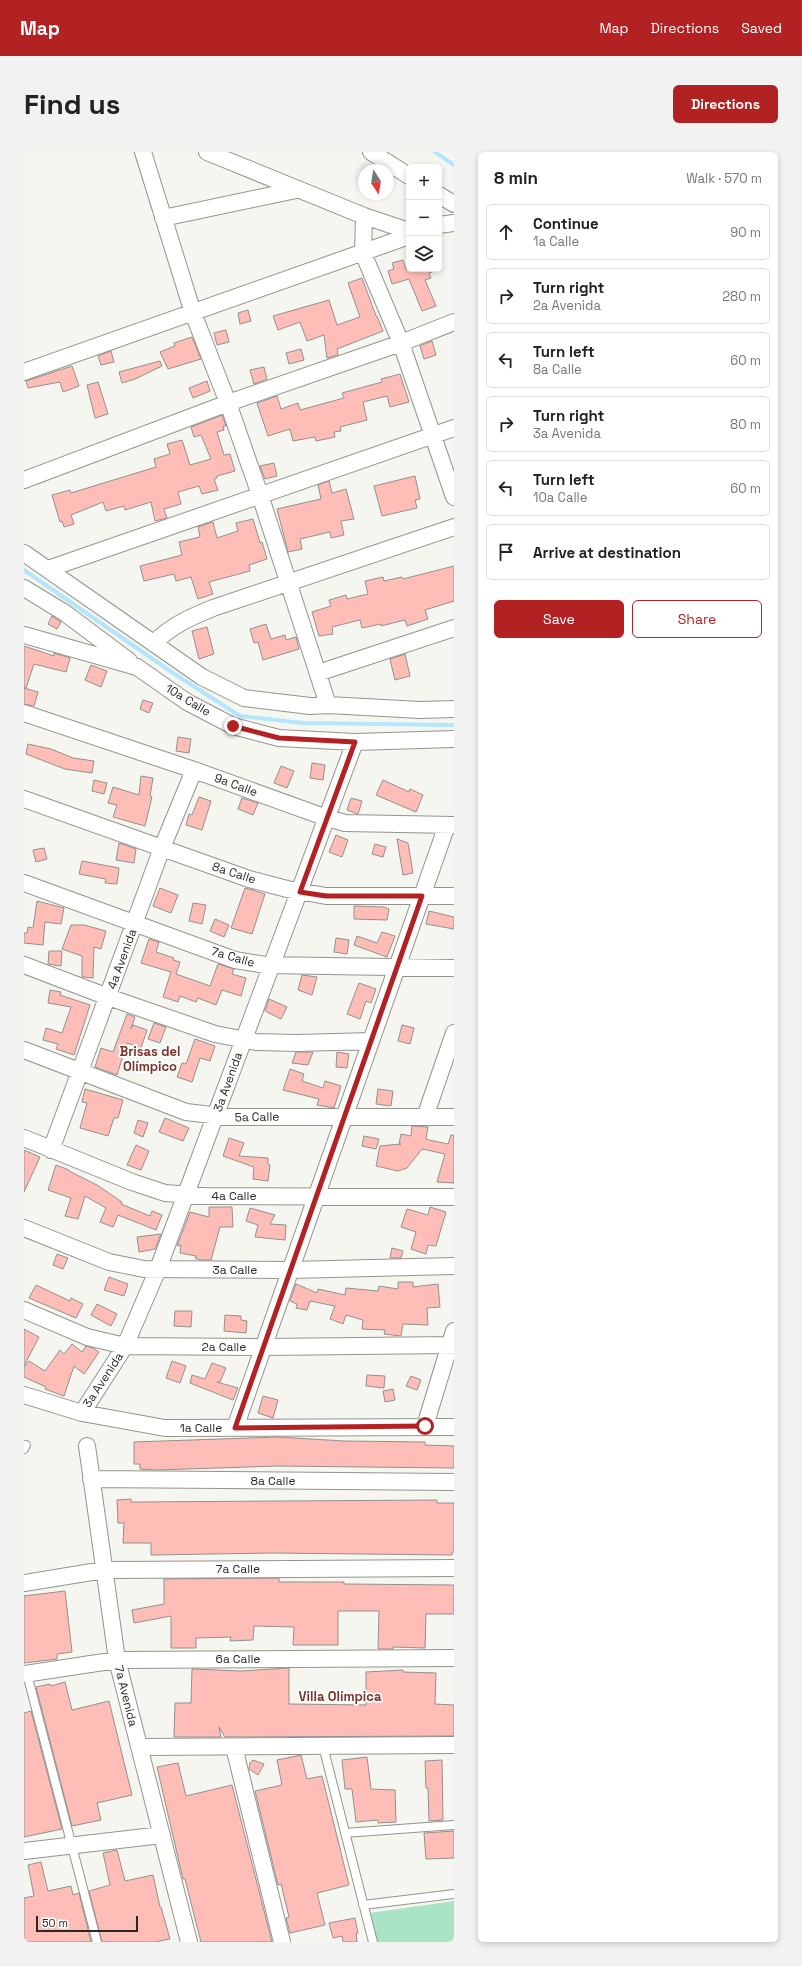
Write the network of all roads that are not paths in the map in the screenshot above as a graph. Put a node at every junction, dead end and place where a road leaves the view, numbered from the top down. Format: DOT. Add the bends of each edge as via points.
graph roads {
  1 [pos="143,152"];
  2 [pos="207,152"];
  3 [pos="371,152"];
  4 [pos="406,174"];
  5 [pos="296,190"];
  6 [pos="442,197"];
  7 [pos="454,204"];
  8 [pos="364,216"];
  9 [pos="163,218"];
  10 [pos="454,223"];
  11 [pos="442,225"];
  12 [pos="406,230"];
  13 [pos="406,237"];
  14 [pos="363,253"];
  15 [pos="193,313"];
  16 [pos="454,322"];
  17 [pos="401,343"];
  18 [pos="24,372"];
  19 [pos="228,403"];
  20 [pos="454,428"];
  21 [pos="433,436"];
  22 [pos="24,480"];
  23 [pos="260,495"];
  24 [pos="454,497"];
  25 [pos="454,527"];
  26 [pos="24,553"];
  27 [pos="48,569"];
  28 [pos="288,583"];
  29 [pos="24,588"];
  30 [pos="454,628"];
  31 [pos="24,635"];
  32 [pos="154,643"];
  33 [pos="137,667"];
  34 [pos="318,673"];
  35 [pos="328,705"];
  36 [pos="454,709"];
  37 [pos="24,714"];
  38 [pos="454,739"];
  39 [pos="355,742"];
  40 [pos="194,770"];
  41 [pos="24,799"];
  42 [pos="327,818"];
  43 [pos="450,825"];
  44 [pos="162,848"];
  45 [pos="24,884"];
  46 [pos="300,892"];
  47 [pos="422,896"];
  48 [pos="454,896"];
  49 [pos="135,924"];
  50 [pos="24,965"];
  51 [pos="272,966"];
  52 [pos="397,967"];
  53 [pos="454,968"];
  54 [pos="108,997"];
  55 [pos="454,1033"];
  56 [pos="244,1039"];
  57 [pos="371,1041"];
  58 [pos="24,1050"];
  59 [pos="80,1072"];
  60 [pos="216,1116"];
  61 [pos="344,1117"];
  62 [pos="425,1117"];
  63 [pos="454,1117"];
  64 [pos="24,1138"];
  65 [pos="51,1150"];
  66 [pos="186,1194"];
  67 [pos="316,1196"];
  68 [pos="454,1197"];
  69 [pos="24,1228"];
  70 [pos="454,1266"];
  71 [pos="158,1269"];
  72 [pos="290,1270"];
  73 [pos="24,1310"];
  74 [pos="452,1340"];
  75 [pos="125,1346"];
  76 [pos="263,1347"];
  77 [pos="24,1395"];
  78 [pos="82,1413"];
  79 [pos="425,1426"];
  80 [pos="454,1427"];
  81 [pos="235,1428"];
  82 [pos="86,1446"];
  83 [pos="91,1479"];
  84 [pos="454,1482"];
  85 [pos="454,1568"];
  86 [pos="104,1570"];
  87 [pos="24,1583"];
  88 [pos="454,1658"];
  89 [pos="117,1660"];
  90 [pos="25,1674"];
  91 [pos="454,1745"];
  92 [pos="323,1746"];
  93 [pos="139,1747"];
  94 [pos="234,1747"];
  95 [pos="454,1825"];
  96 [pos="345,1833"];
  97 [pos="162,1835"];
  98 [pos="71,1845"];
  99 [pos="24,1851"];
  100 [pos="454,1894"];
  101 [pos="363,1905"];
  102 [pos="97,1942"];
  103 [pos="189,1942"];
  104 [pos="282,1942"];
  105 [pos="373,1942"];
  1 -- 9 [label="street"];
  2 -- 5 [label="street"];
  3 -- 4 [label="street"];
  5 -- 8 [label="street"];
  5 -- 9 [label="street"];
  6 -- 7 [label="street"];
  8 -- 12 [label="street"];
  8 -- 14 [label="street"];
  9 -- 15 [label="street"];
  10 -- 11 [label="street"];
  13 -- 14 [label="street"];
  14 -- 15 [label="street"];
  14 -- 17 [label="street"];
  15 -- 18 [label="street"];
  15 -- 19 [label="street"];
  16 -- 17 [label="street"];
  17 -- 19 [label="street"];
  17 -- 21 [label="street"];
  19 -- 22 [label="street"];
  19 -- 23 [label="street"];
  20 -- 21 [label="street"];
  21 -- 23 [label="street"];
  21 -- 24 [label="street"];
  23 -- 27 [label="street"];
  23 -- 28 [label="street"];
  25 -- 28 [label="street"];
  26 -- 27 [label="street"];
  27 -- 32 [label="street"];
  28 -- 32 [label="street" via="182,621 167,630"];
  28 -- 34 [label="street"];
  29 -- 33 [label="street" via="65,613"];
  30 -- 34 [label="street"];
  31 -- 33 [label="street, 10a Calle"];
  32 -- 35 [label="street" via="202,677 244,698 310,706"];
  33 -- 39 [label="street, 10a Calle" via="187,702 233,726 279,738"];
  34 -- 35 [label="street"];
  35 -- 36 [label="street" via="353,708"];
  37 -- 40 [label="street, 9a Calle"];
  38 -- 39 [label="street, 10a Calle"];
  39 -- 42 [label="street, 3a Avenida"];
  40 -- 42 [label="street, 9a Calle"];
  40 -- 44 [label="street, 4a Avenida"];
  41 -- 44 [label="street, 8a Calle"];
  42 -- 43 [label="street, 9a Calle" via="345,823"];
  42 -- 46 [label="street, 3a Avenida"];
  43 -- 47 [label="street"];
  44 -- 46 [label="street, 8a Calle" via="248,879"];
  44 -- 49 [label="street, 4a Avenida"];
  45 -- 49 [label="street, 7a Calle"];
  46 -- 47 [label="street, 8a Calle" via="326,896"];
  46 -- 51 [label="street, 3a Avenida"];
  47 -- 48 [label="street, 8a Calle"];
  47 -- 52 [label="street"];
  49 -- 51 [label="street, 7a Calle" via="235,960"];
  49 -- 54 [label="street, 4a Avenida"];
  50 -- 54 [label="street"];
  51 -- 52 [label="street, 7a Calle"];
  51 -- 56 [label="street, 3a Avenida"];
  52 -- 53 [label="street, 7a Calle"];
  52 -- 57 [label="street"];
  54 -- 56 [label="street" via="215,1034"];
  54 -- 59 [label="street, 4a Avenida"];
  55 -- 62 [label="street"];
  56 -- 57 [label="street" via="256,1042 297,1043"];
  56 -- 60 [label="street, 3a Avenida"];
  57 -- 61 [label="street"];
  58 -- 59 [label="street, 5a Calle"];
  59 -- 60 [label="street, 5a Calle" via="186,1112"];
  59 -- 65 [label="street, 4a Avenida"];
  60 -- 61 [label="street, 5a Calle"];
  60 -- 66 [label="street, 3a Avenida"];
  61 -- 62 [label="street, 5a Calle"];
  61 -- 67 [label="street"];
  62 -- 63 [label="street, 5a Calle"];
  64 -- 65 [label="street, 4a Calle"];
  65 -- 66 [label="street, 4a Calle" via="132,1182 166,1193"];
  66 -- 67 [label="street, 4a Calle"];
  66 -- 71 [label="street, 3a Avenida"];
  67 -- 68 [label="street, 4a Calle"];
  67 -- 72 [label="street"];
  69 -- 71 [label="street, 3a Calle" via="109,1262"];
  70 -- 72 [label="street, 3a Calle"];
  71 -- 72 [label="street, 3a Calle"];
  71 -- 75 [label="street, 3a Avenida"];
  72 -- 76 [label="street"];
  73 -- 75 [label="street, 2a Calle" via="87,1337"];
  74 -- 76 [label="street, 2a Calle"];
  74 -- 79 [label="street"];
  75 -- 76 [label="street, 2a Calle"];
  75 -- 78 [label="street, 3a Avenida"];
  76 -- 81 [label="street"];
  77 -- 78 [label="street, 1a Calle"];
  78 -- 81 [label="street, 1a Calle" via="165,1428"];
  79 -- 80 [label="street, 1a Calle"];
  79 -- 81 [label="street, 1a Calle"];
  82 -- 83 [label="street, 7a Avenida"];
  83 -- 84 [label="street, 8a Calle"];
  83 -- 86 [label="street, 7a Avenida"];
  85 -- 86 [label="street, 7a Calle"];
  86 -- 87 [label="street, 7a Calle"];
  86 -- 89 [label="street, 7a Avenida"];
  88 -- 89 [label="street, 6a Calle"];
  89 -- 90 [label="street, 6a Calle"];
  89 -- 93 [label="street, 7a Avenida"];
  90 -- 98 [label="lane"];
  91 -- 92 [label="street"];
  92 -- 94 [label="street"];
  92 -- 96 [label="lane"];
  93 -- 94 [label="street"];
  93 -- 97 [label="street, 7a Avenida"];
  94 -- 104 [label="street"];
  95 -- 96 [label="lane"];
  96 -- 101 [label="lane"];
  97 -- 98 [label="street"];
  97 -- 103 [label="street, 7a Avenida"];
  98 -- 99 [label="street"];
  98 -- 102 [label="lane"];
  100 -- 101 [label="lane"];
  101 -- 105 [label="lane"];
}
